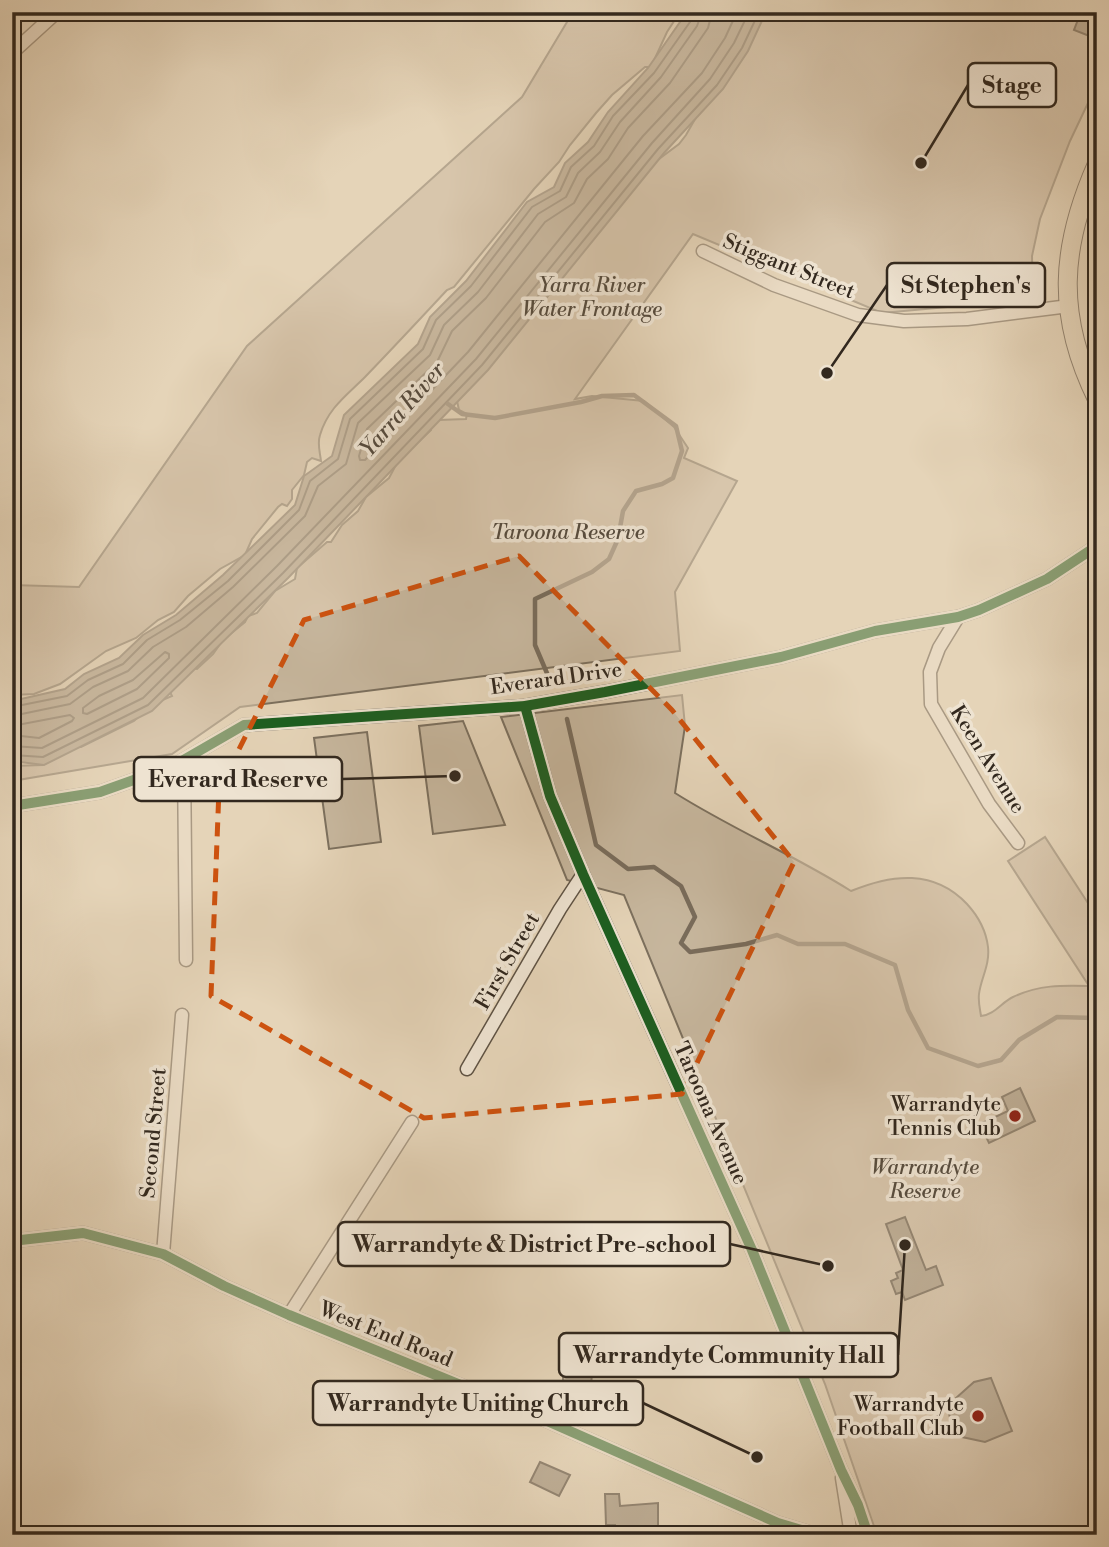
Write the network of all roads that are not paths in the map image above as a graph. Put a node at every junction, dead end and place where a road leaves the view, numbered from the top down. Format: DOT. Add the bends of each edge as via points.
graph roads {
  1 [pos="57,12"];
  2 [pos="12,53"];
  3 [pos="1097,164"];
  4 [pos="703,251"];
  5 [pos="1069,306"];
  6 [pos="1097,399"];
  7 [pos="1097,546"];
  8 [pos="958,617"];
  9 [pos="525,706"];
  10 [pos="184,760"];
  11 [pos="12,806"];
  12 [pos="1018,843"];
  13 [pos="583,874"];
  14 [pos="186,960"];
  15 [pos="182,1015"];
  16 [pos="467,1069"];
  17 [pos="412,1122"];
  18 [pos="12,1241"];
  19 [pos="163,1254"];
  20 [pos="289,1315"];
  21 [pos="841,1470"];
  22 [pos="815,1534"];
  23 [pos="867,1534"];
  24 [pos="807,1535"];
  25 [pos="851,1535"];
  1 -- 2 [label="street"];
  3 -- 5 [label="main road" via="1077,215 1067,261"];
  4 -- 5 [label="street, Stiggant Street" via="774,285 858,315 904,321 954,319"];
  5 -- 6 [label="main road" via="1082,368"];
  7 -- 8 [label="street, Everard Drive" via="1047,579"];
  8 -- 9 [label="street, Everard Drive" via="875,631 781,657"];
  8 -- 12 [label="street, Keen Avenue" via="930,672 931,704 989,804"];
  9 -- 10 [label="street, Everard Drive" via="244,725"];
  9 -- 13 [label="street, Taroona Avenue" via="551,796"];
  10 -- 11 [label="street, Everard Drive" via="100,792"];
  10 -- 14 [label="street"];
  13 -- 16 [label="street, First Street"];
  13 -- 21 [label="street, Taroona Avenue" via="751,1250"];
  15 -- 19 [label="street, Second Street"];
  17 -- 20 [label="street"];
  18 -- 19 [label="street, West End Road" via="83,1233"];
  19 -- 20 [label="street, West End Road"];
  20 -- 22 [label="street, West End Road" via="778,1523"];
  21 -- 23 [label="street, Taroona Avenue"];
  21 -- 25 [label="street, Taroona Avenue"];
  22 -- 24 [label="street"];
}
